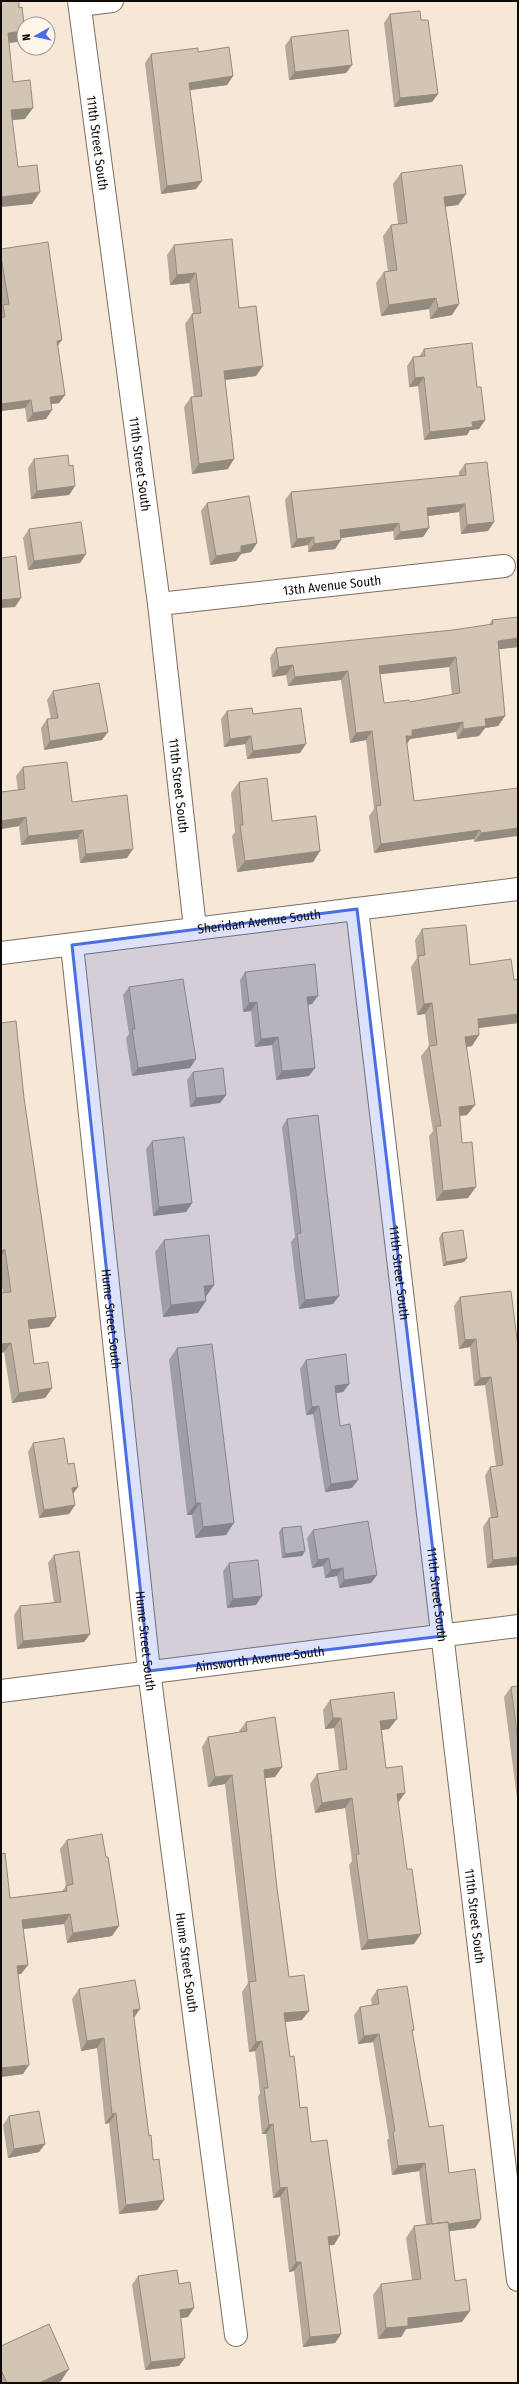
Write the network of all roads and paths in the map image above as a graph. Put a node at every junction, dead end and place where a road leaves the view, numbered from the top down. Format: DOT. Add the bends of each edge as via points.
graph roads {
  1 [pos="112,1"];
  2 [pos="80,3"];
  3 [pos="504,566"];
  4 [pos="159,604"];
  5 [pos="518,889"];
  6 [pos="357,909"];
  7 [pos="195,928"];
  8 [pos="72,945"];
  9 [pos="1,953"];
  10 [pos="518,1626"];
  11 [pos="443,1636"];
  12 [pos="149,1671"];
  13 [pos="1,1691"];
  14 [pos="518,2280"];
  15 [pos="236,2335"];
  1 -- 2 [label="street"];
  2 -- 4 [label="street, 111th Street South"];
  3 -- 4 [label="street, 13th Avenue South"];
  4 -- 7 [label="street, 111th Street South"];
  5 -- 6 [label="street, Sheridan Avenue South"];
  6 -- 7 [label="street, Sheridan Avenue South"];
  6 -- 11 [label="street, 111th Street South"];
  7 -- 8 [label="street, Sheridan Avenue South"];
  8 -- 9 [label="street, Sheridan Avenue South"];
  8 -- 12 [label="street, Hume Street South"];
  10 -- 11 [label="street, Ainsworth Avenue South"];
  11 -- 12 [label="street, Ainsworth Avenue South"];
  11 -- 14 [label="street, 111th Street South"];
  12 -- 13 [label="street, Ainsworth Avenue South"];
  12 -- 15 [label="street, Hume Street South"];
}
